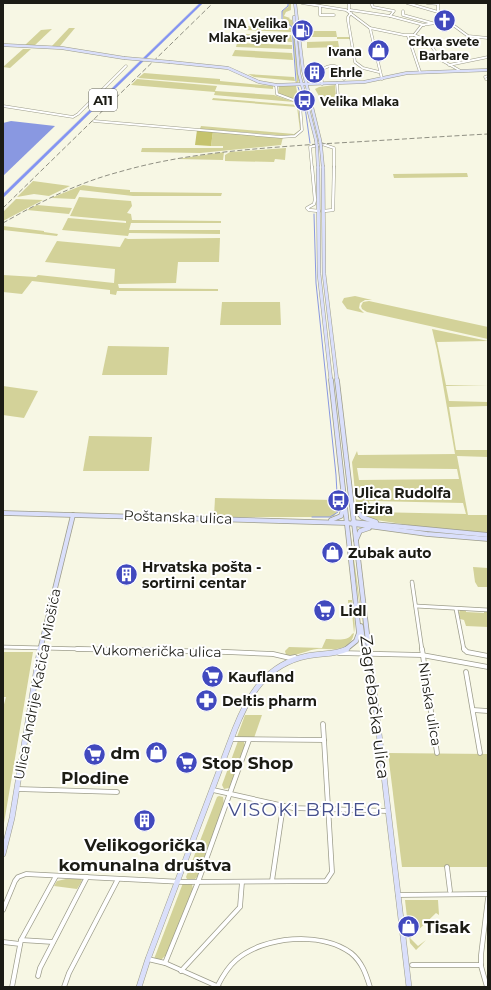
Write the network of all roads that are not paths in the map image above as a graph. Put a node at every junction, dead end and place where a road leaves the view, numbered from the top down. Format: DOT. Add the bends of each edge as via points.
graph roads {
  1 [pos="199,3"];
  2 [pos="202,3"];
  3 [pos="294,3"];
  4 [pos="302,3"];
  5 [pos="325,3"];
  6 [pos="349,3"];
  7 [pos="371,3"];
  8 [pos="407,3"];
  9 [pos="416,3"];
  10 [pos="427,3"];
  11 [pos="320,6"];
  12 [pos="412,6"];
  13 [pos="326,7"];
  14 [pos="349,10"];
  15 [pos="403,11"];
  16 [pos="438,12"];
  17 [pos="351,13"];
  18 [pos="334,15"];
  19 [pos="390,16"];
  20 [pos="440,22"];
  21 [pos="432,23"];
  22 [pos="424,24"];
  23 [pos="370,28"];
  24 [pos="414,34"];
  25 [pos="408,36"];
  26 [pos="488,36"];
  27 [pos="3,45"];
  28 [pos="488,57"];
  29 [pos="449,65"];
  30 [pos="126,66"];
  31 [pos="459,70"];
  32 [pos="488,70"];
  33 [pos="379,72"];
  34 [pos="420,72"];
  35 [pos="344,79"];
  36 [pos="382,79"];
  37 [pos="301,80"];
  38 [pos="337,83"];
  39 [pos="322,84"];
  40 [pos="276,85"];
  41 [pos="289,85"];
  42 [pos="294,85"];
  43 [pos="304,85"];
  44 [pos="316,85"];
  45 [pos="308,90"];
  46 [pos="338,97"];
  47 [pos="3,106"];
  48 [pos="94,121"];
  49 [pos="319,147"];
  50 [pos="3,192"];
  51 [pos="3,196"];
  52 [pos="319,211"];
  53 [pos="324,211"];
  54 [pos="345,500"];
  55 [pos="351,500"];
  56 [pos="3,514"];
  57 [pos="73,515"];
  58 [pos="321,522"];
  59 [pos="347,523"];
  60 [pos="353,524"];
  61 [pos="394,527"];
  62 [pos="374,528"];
  63 [pos="488,535"];
  64 [pos="488,539"];
  65 [pos="355,544"];
  66 [pos="412,582"];
  67 [pos="416,606"];
  68 [pos="456,609"];
  69 [pos="488,610"];
  70 [pos="358,615"];
  71 [pos="3,647"];
  72 [pos="40,648"];
  73 [pos="336,653"];
  74 [pos="369,654"];
  75 [pos="310,655"];
  76 [pos="422,655"];
  77 [pos="488,656"];
  78 [pos="488,667"];
  79 [pos="466,672"];
  80 [pos="473,710"];
  81 [pos="488,710"];
  82 [pos="323,724"];
  83 [pos="232,739"];
  84 [pos="249,740"];
  85 [pos="324,740"];
  86 [pos="437,753"];
  87 [pos="480,753"];
  88 [pos="17,789"];
  89 [pos="213,790"];
  90 [pos="117,792"];
  91 [pos="230,794"];
  92 [pos="283,806"];
  93 [pos="329,810"];
  94 [pos="388,811"];
  95 [pos="3,854"];
  96 [pos="447,867"];
  97 [pos="56,876"];
  98 [pos="87,877"];
  99 [pos="118,878"];
  100 [pos="178,881"];
  101 [pos="272,881"];
  102 [pos="198,882"];
  103 [pos="242,882"];
  104 [pos="450,891"];
  105 [pos="488,894"];
  106 [pos="398,895"];
  107 [pos="488,898"];
  108 [pos="3,910"];
  109 [pos="3,942"];
  110 [pos="21,942"];
  111 [pos="53,942"];
  112 [pos="148,959"];
  113 [pos="165,963"];
  114 [pos="412,965"];
  115 [pos="481,965"];
  116 [pos="181,971"];
  117 [pos="486,974"];
  118 [pos="38,976"];
  119 [pos="12,987"];
  120 [pos="64,987"];
  121 [pos="138,987"];
  122 [pos="218,987"];
  123 [pos="370,987"];
  124 [pos="409,987"];
  125 [pos="487,987"];
  1 -- 50 [label="highway, A11"];
  2 -- 51 [label="highway, A11"];
  3 -- 37 [label="main road"];
  3 -- 43 [label="main road"];
  4 -- 11 [label="street"];
  5 -- 13 [label="street"];
  6 -- 14 [label="street"];
  7 -- 19 [label="street" via="373,7 394,11"];
  8 -- 12 [label="street"];
  9 -- 12 [label="street"];
  10 -- 16 [label="street" via="438,4"];
  11 -- 13 [label="street"];
  11 -- 18 [label="street" via="320,15"];
  12 -- 16 [label="street"];
  13 -- 14 [label="street"];
  14 -- 17 [label="street"];
  14 -- 19 [label="street"];
  15 -- 21 [label="street" via="403,15"];
  16 -- 20 [label="street"];
  17 -- 23 [label="street"];
  17 -- 33 [label="street" via="348,21 355,62 363,68"];
  19 -- 22 [label="street"];
  20 -- 21 [label="street"];
  20 -- 26 [label="street" via="453,25 468,36"];
  21 -- 22 [label="street"];
  22 -- 24 [label="street"];
  23 -- 25 [label="street"];
  23 -- 33 [label="street"];
  24 -- 25 [label="street"];
  24 -- 29 [label="street" via="428,41 440,59"];
  25 -- 34 [label="street"];
  27 -- 40 [label="main road, bridge" via="67,48 103,56 228,68 259,82"];
  28 -- 29 [label="street"];
  29 -- 31 [label="street"];
  30 -- 47 [label="street" via="73,117"];
  31 -- 32 [label="main road"];
  31 -- 34 [label="main road"];
  33 -- 36 [label="street"];
  34 -- 36 [label="main road"];
  35 -- 39 [label="street" via="342,69 330,65 321,70"];
  36 -- 38 [label="main road"];
  37 -- 42 [label="main road"];
  37 -- 43 [label="main road"];
  38 -- 39 [label="main road"];
  38 -- 46 [label="street"];
  39 -- 43 [label="main road"];
  39 -- 44 [label="main road"];
  40 -- 41 [label="main road"];
  40 -- 48 [label="street" via="278,95 300,105 302,130 299,134 281,136"];
  41 -- 42 [label="main road"];
  41 -- 43 [label="main road"];
  42 -- 43 [label="main road"];
  43 -- 44 [label="main road"];
  43 -- 45 [label="main road"];
  43 -- 49 [label="main road, bridge"];
  44 -- 45 [label="main road"];
  45 -- 49 [label="main road, bridge" via="320,140"];
  49 -- 52 [label="main road, Zagrebačka ulica"];
  49 -- 53 [label="main road, Zagrebačka ulica" via="324,180"];
  52 -- 53 [label="street" via="307,208 316,200 310,147 312,145 334,147 333,210"];
  52 -- 54 [label="main road, Zagrebačka ulica" via="320,280"];
  53 -- 55 [label="main road, Zagrebačka ulica" via="324,274"];
  54 -- 58 [label="main road" via="341,516"];
  54 -- 59 [label="main road, Zagrebačka ulica"];
  55 -- 60 [label="main road, Zagrebačka ulica"];
  55 -- 61 [label="main road" via="362,517"];
  56 -- 57 [label="main road, Poštanska ulica"];
  57 -- 58 [label="main road, Poštanska ulica"];
  57 -- 72 [label="main road, Ulica Andrije Kačića Miošića"];
  58 -- 59 [label="main road, Poštanska ulica"];
  59 -- 60 [label="main road, Poštanska ulica"];
  59 -- 70 [label="main road, Zagrebačka ulica"];
  60 -- 61 [label="main road"];
  60 -- 62 [label="main road"];
  60 -- 65 [label="main road, Zagrebačka ulica"];
  61 -- 63 [label="main road"];
  62 -- 64 [label="main road"];
  62 -- 65 [label="main road" via="360,531"];
  65 -- 74 [label="main road, Zagrebačka ulica"];
  66 -- 67 [label="street, Ninska ulica"];
  67 -- 68 [label="street"];
  67 -- 76 [label="street, Ninska ulica"];
  68 -- 69 [label="street"];
  68 -- 77 [label="street" via="464,650"];
  70 -- 73 [label="main road, Zagrebačka ulica" via="359,633 356,641 348,649"];
  70 -- 74 [label="main road" via="364,647"];
  71 -- 72 [label="street, Vukomerička ulica"];
  72 -- 75 [label="street, Vukomerička ulica" via="228,652 290,658"];
  72 -- 88 [label="main road, Ulica Andrije Kačića Miošića"];
  73 -- 74 [label="street"];
  73 -- 75 [label="main road"];
  74 -- 76 [label="street"];
  74 -- 94 [label="main road, Zagrebačka ulica"];
  75 -- 83 [label="main road" via="282,666 260,683 250,697"];
  76 -- 78 [label="street"];
  76 -- 86 [label="street, Ninska ulica"];
  79 -- 80 [label="street"];
  80 -- 81 [label="street"];
  80 -- 87 [label="street"];
  82 -- 85 [label="street"];
  83 -- 84 [label="street"];
  83 -- 89 [label="main road"];
  84 -- 85 [label="street"];
  84 -- 91 [label="street"];
  85 -- 93 [label="street"];
  88 -- 90 [label="street"];
  88 -- 95 [label="main road, Ulica Andrije Kačića Miošića"];
  89 -- 91 [label="street"];
  89 -- 100 [label="main road"];
  91 -- 92 [label="street"];
  91 -- 102 [label="street"];
  92 -- 93 [label="street"];
  92 -- 101 [label="street"];
  93 -- 94 [label="street"];
  93 -- 101 [label="street" via="332,872 329,879"];
  94 -- 106 [label="main road, Zagrebačka ulica"];
  96 -- 104 [label="street"];
  97 -- 98 [label="street"];
  97 -- 108 [label="street" via="20,876 15,881"];
  97 -- 110 [label="street"];
  98 -- 99 [label="street"];
  98 -- 111 [label="street"];
  99 -- 100 [label="street"];
  99 -- 120 [label="street" via="68,974"];
  100 -- 102 [label="street"];
  100 -- 112 [label="main road"];
  101 -- 103 [label="street"];
  102 -- 103 [label="street"];
  102 -- 113 [label="street"];
  103 -- 116 [label="street" via="240,907"];
  105 -- 106 [label="street"];
  106 -- 124 [label="main road, Zagrebačka ulica"];
  107 -- 115 [label="street"];
  109 -- 110 [label="street"];
  110 -- 111 [label="street"];
  110 -- 119 [label="street"];
  111 -- 118 [label="street"];
  112 -- 113 [label="street"];
  112 -- 121 [label="main road"];
  113 -- 116 [label="street"];
  114 -- 115 [label="street"];
  115 -- 117 [label="street"];
  116 -- 122 [label="street"];
  117 -- 125 [label="street"];
  122 -- 123 [label="street" via="224,974 240,956 264,944 301,938 331,942 344,948 363,967 369,978"];
}
